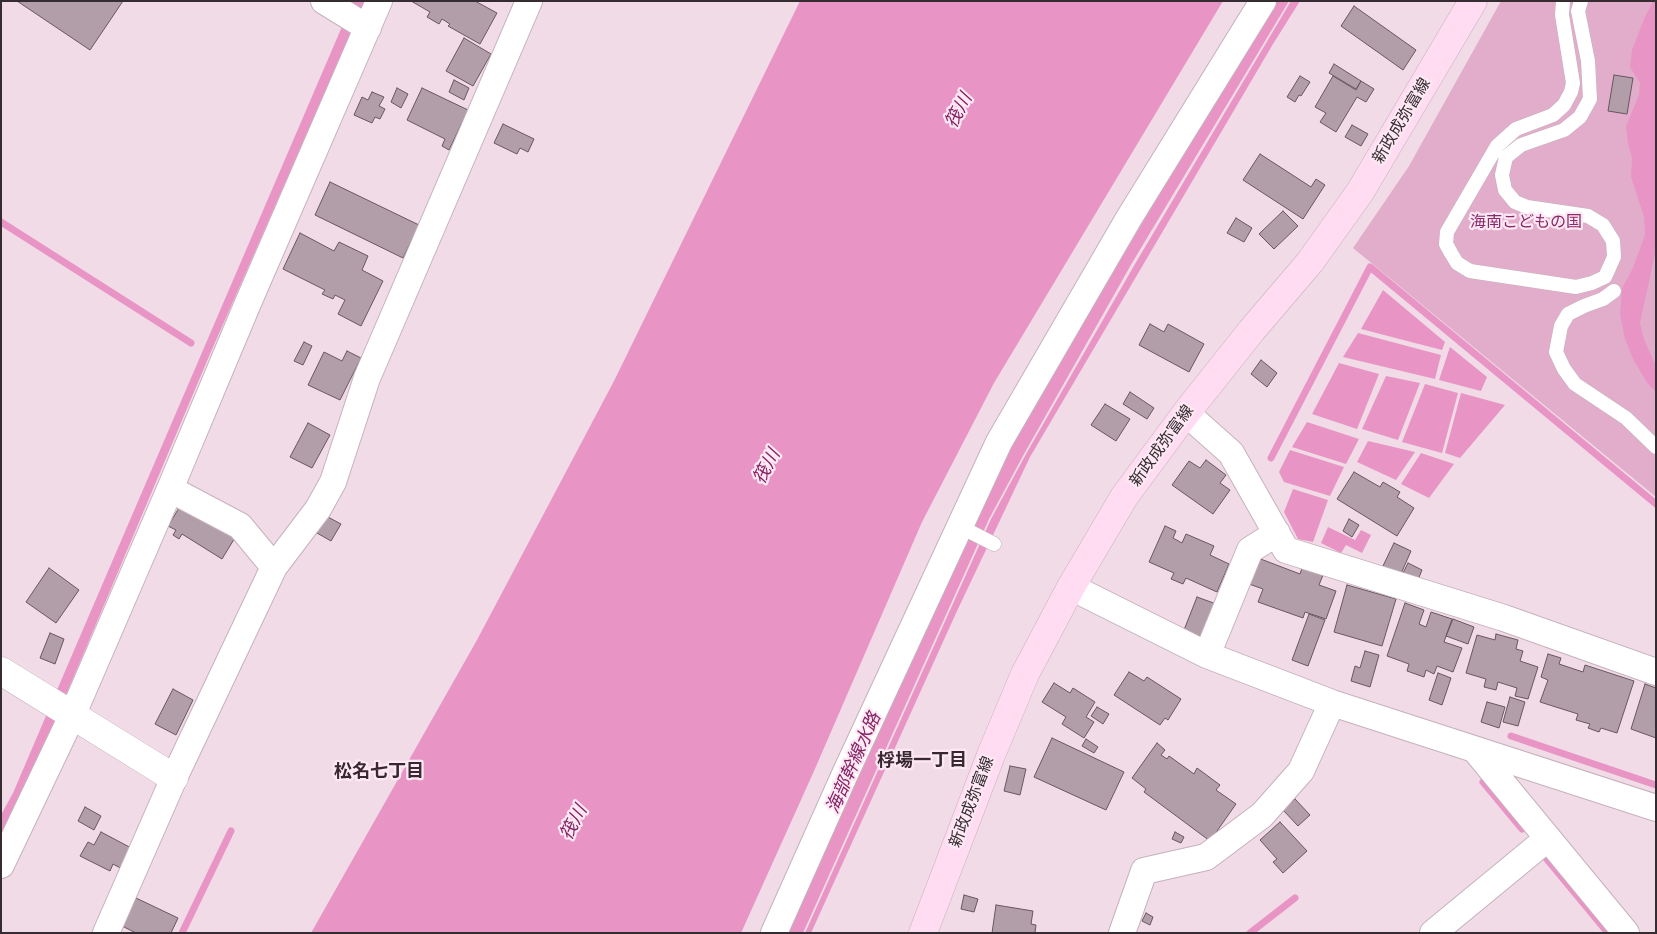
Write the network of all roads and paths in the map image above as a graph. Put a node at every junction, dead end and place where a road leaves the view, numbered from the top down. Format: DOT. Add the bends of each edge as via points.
graph roads {
  1 [pos="379,1"];
  2 [pos="529,1"];
  3 [pos="1263,1"];
  4 [pos="1473,1"];
  5 [pos="1563,1"];
  6 [pos="1581,1"];
  7 [pos="350,17"];
  8 [pos="1614,291"];
  9 [pos="1186,413"];
  10 [pos="1656,447"];
  11 [pos="170,489"];
  12 [pos="962,527"];
  13 [pos="1277,533"];
  14 [pos="993,543"];
  15 [pos="274,567"];
  16 [pos="1071,587"];
  17 [pos="1208,655"];
  18 [pos="1,671"];
  19 [pos="1656,672"];
  20 [pos="1332,703"];
  21 [pos="61,709"];
  22 [pos="1476,751"];
  23 [pos="174,778"];
  24 [pos="1656,808"];
  25 [pos="1547,839"];
  26 [pos="1,865"];
  27 [pos="106,933"];
  28 [pos="774,933"];
  29 [pos="923,933"];
  30 [pos="1122,933"];
  31 [pos="1432,933"];
  32 [pos="1626,933"];
  1 -- 7 [label="street"];
  2 -- 15 [label="street" via="366,378 333,482 318,509"];
  3 -- 12 [label="street" via="1129,218 999,442"];
  4 -- 9 [label="main road, 新政成弥富線" via="1360,192 1310,262"];
  5 -- 6 [label="lane" via="1572,92 1564,106 1553,115 1516,129 1497,146 1447,232 1446,244 1457,263 1470,271 1576,287 1605,277 1614,257 1613,240 1603,225 1588,216 1527,207 1515,202 1505,190 1502,175 1506,157 1521,145 1564,130 1580,117 1590,99 1588,61 1578,10"];
  7 -- 11 [label="street" via="248,303"];
  8 -- 10 [label="lane" via="1568,314 1561,326 1556,352 1575,384 1626,418"];
  9 -- 13 [label="street" via="1231,453"];
  9 -- 16 [label="main road, 新政成弥富線" via="1124,497"];
  11 -- 15 [label="street" via="240,526"];
  11 -- 21 [label="street"];
  12 -- 14 [label="lane"];
  12 -- 28 [label="street"];
  13 -- 17 [label="street" via="1250,550"];
  13 -- 19 [label="street" via="1286,550 1504,618"];
  15 -- 23 [label="street"];
  16 -- 17 [label="street"];
  16 -- 29 [label="main road, 新政成弥富線" via="1024,674"];
  17 -- 20 [label="street"];
  18 -- 21 [label="street"];
  20 -- 22 [label="street"];
  20 -- 30 [label="street" via="1301,771 1262,815 1206,857 1144,871"];
  21 -- 23 [label="street"];
  21 -- 26 [label="street"];
  22 -- 24 [label="street"];
  22 -- 25 [label="street"];
  23 -- 27 [label="street"];
  25 -- 31 [label="street"];
  25 -- 32 [label="street"];
}
